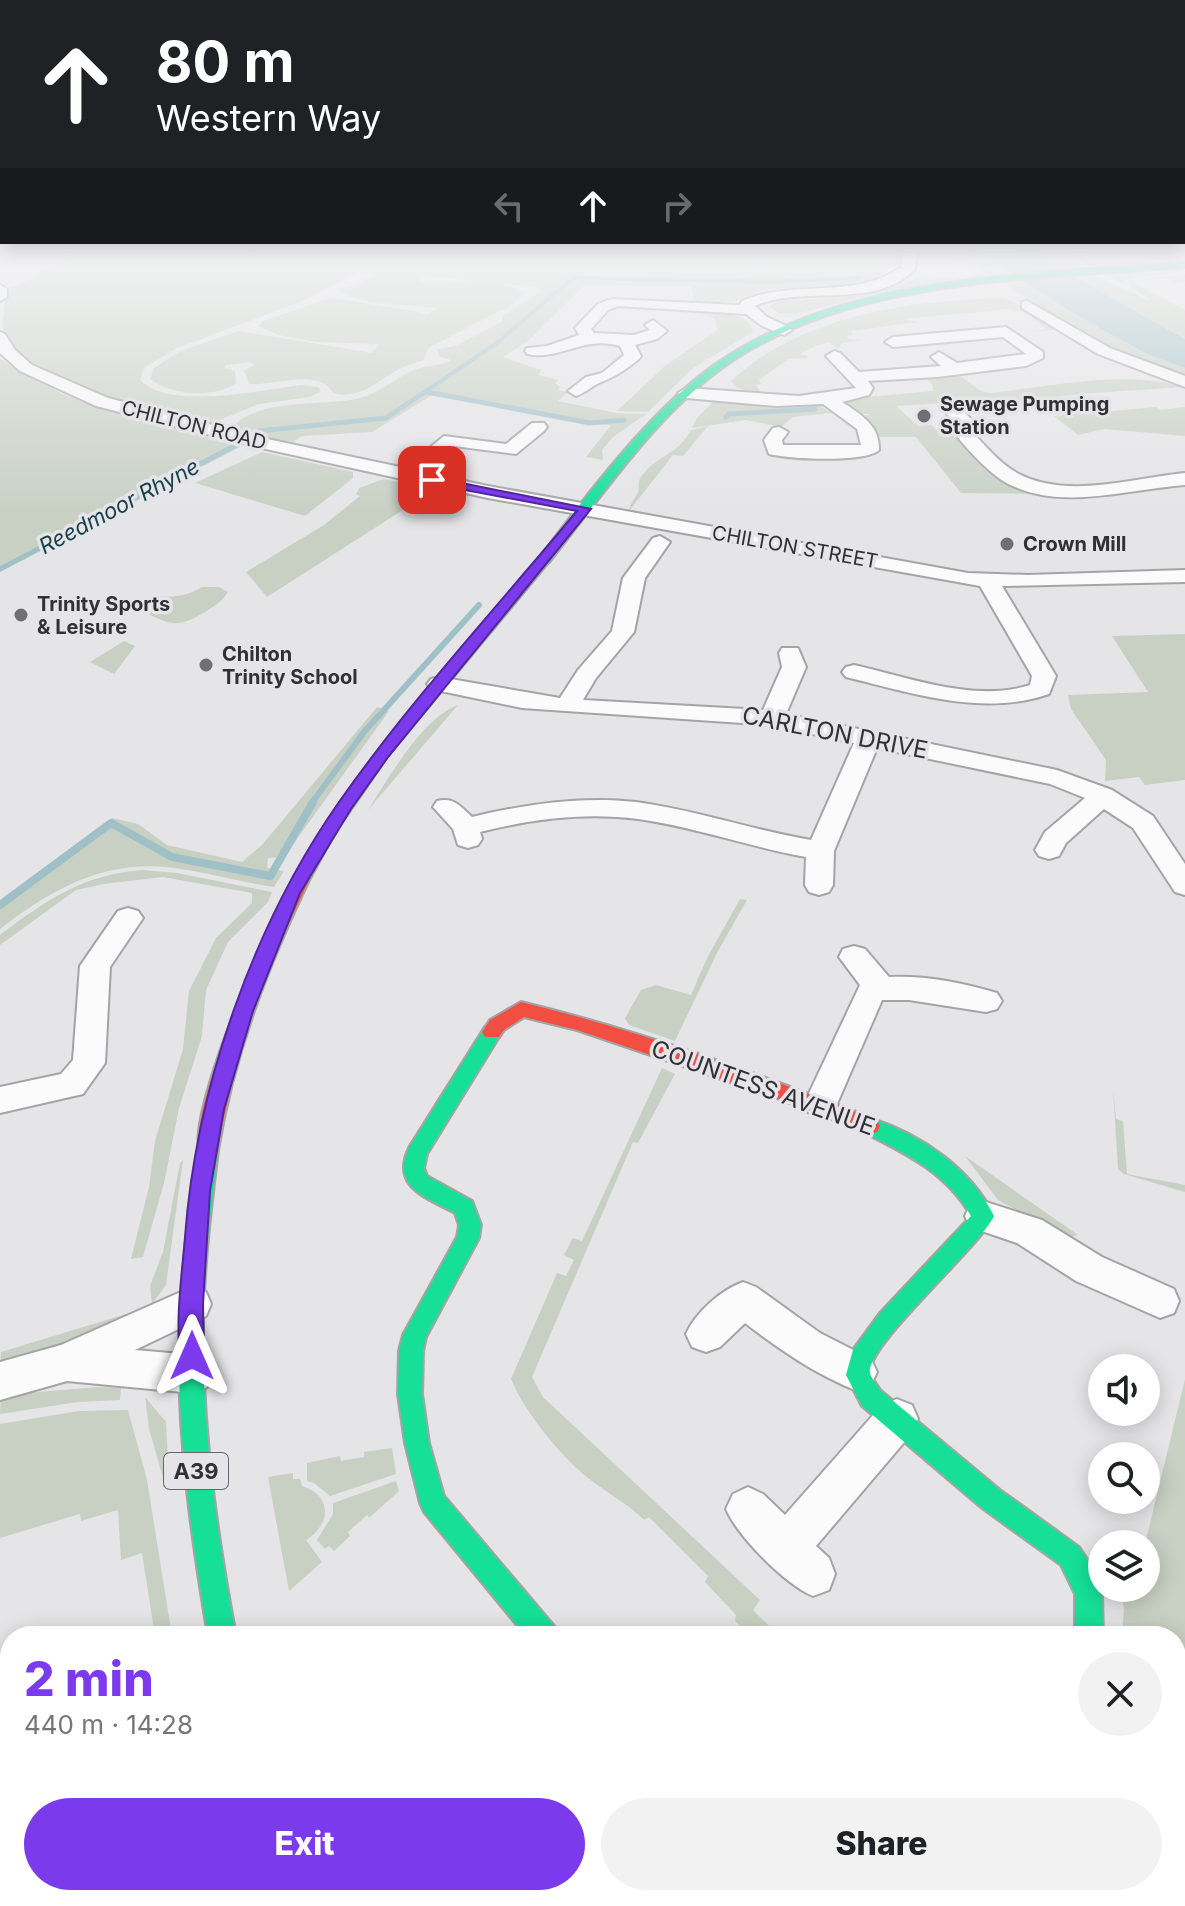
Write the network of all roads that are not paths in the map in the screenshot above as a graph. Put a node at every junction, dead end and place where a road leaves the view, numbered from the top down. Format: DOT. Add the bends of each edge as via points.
graph roads {
  1 [pos="0,337"];
  2 [pos="643,337"];
  3 [pos="771,337"];
  4 [pos="952,337"];
  5 [pos="1013,337"];
  6 [pos="1080,337"];
  7 [pos="589,338"];
  8 [pos="918,340"];
  9 [pos="621,341"];
  10 [pos="893,342"];
  11 [pos="533,351"];
  12 [pos="834,356"];
  13 [pos="954,368"];
  14 [pos="856,377"];
  15 [pos="1185,382"];
  16 [pos="691,388"];
  17 [pos="576,391"];
  18 [pos="825,397"];
  19 [pos="954,412"];
  20 [pos="463,418"];
  21 [pos="538,427"];
  22 [pos="450,440"];
  23 [pos="774,447"];
  24 [pos="408,475"];
  25 [pos="1185,479"];
  26 [pos="585,509"];
  27 [pos="686,547"];
  28 [pos="1185,576"];
  29 [pos="988,581"];
  30 [pos="819,667"];
  31 [pos="854,672"];
  32 [pos="439,684"];
  33 [pos="567,706"];
  34 [pos="772,718"];
  35 [pos="868,738"];
  36 [pos="1103,796"];
  37 [pos="446,807"];
  38 [pos="1066,838"];
  39 [pos="820,851"];
  40 [pos="1181,870"];
  41 [pos="819,885"];
  42 [pos="128,918"];
  43 [pos="854,957"];
  44 [pos="880,987"];
  45 [pos="986,1001"];
  46 [pos="0,1100"];
  47 [pos="821,1104"];
  48 [pos="983,1216"];
  49 [pos="1160,1301"];
  50 [pos="192,1304"];
  51 [pos="706,1334"];
  52 [pos="67,1362"];
  53 [pos="857,1372"];
  54 [pos="193,1374"];
  55 [pos="0,1381"];
  56 [pos="897,1419"];
  57 [pos="748,1509"];
  58 [pos="220,1626"];
  59 [pos="535,1626"];
  60 [pos="1089,1626"];
  1 -- 24 [label="street, CHILTON ROAD" via="8,353 26,368 102,402"];
  2 -- 9 [label="street"];
  3 -- 16 [label="main road, A39" via="735,354"];
  4 -- 8 [label="street"];
  5 -- 13 [label="street" via="1037,355 1026,361"];
  6 -- 15 [label="street"];
  7 -- 9 [label="street"];
  7 -- 11 [label="street" via="553,351"];
  8 -- 10 [label="street"];
  8 -- 13 [label="street"];
  9 -- 17 [label="street" via="633,356"];
  12 -- 14 [label="street"];
  13 -- 14 [label="street"];
  14 -- 18 [label="street" via="863,391"];
  16 -- 18 [label="street" via="771,400"];
  16 -- 26 [label="main road, A39"];
  18 -- 23 [label="street" via="864,425 870,450 809,453"];
  19 -- 25 [label="street" via="969,426 966,436 989,461 1026,485 1075,489"];
  20 -- 22 [label="street" via="439,438"];
  21 -- 22 [label="street" via="510,450"];
  22 -- 24 [label="street"];
  24 -- 26 [label="street, CHILTON STREET"];
  26 -- 29 [label="street, CHILTON STREET"];
  26 -- 32 [label="main road, A39"];
  27 -- 33 [label="street" via="649,540 634,578 623,632"];
  28 -- 29 [label="street, CHILTON STREET"];
  29 -- 31 [label="street" via="1044,676 1041,689 996,699"];
  30 -- 34 [label="street" via="792,660"];
  32 -- 33 [label="street, CARLTON DRIVE"];
  32 -- 50 [label="main road, A39" via="362,781 308,865 273,935 214,1109 203,1166"];
  33 -- 34 [label="street, CARLTON DRIVE"];
  34 -- 35 [label="street, CARLTON DRIVE"];
  35 -- 36 [label="street, CARLTON DRIVE" via="1057,778"];
  35 -- 39 [label="street"];
  36 -- 38 [label="street"];
  36 -- 40 [label="street, CARLTON DRIVE" via="1143,822"];
  37 -- 39 [label="street" via="467,833 537,811 606,808 642,811"];
  39 -- 41 [label="street"];
  42 -- 46 [label="street" via="95,966 89,1063 72,1094"];
  43 -- 44 [label="street"];
  44 -- 45 [label="street"];
  44 -- 47 [label="street" via="870,993"];
  47 -- 48 [label="main road, COUNTESS AVENUE" via="885,1132 967,1185"];
  47 -- 59 [label="main road, COUNTESS AVENUE" via="560,1017 521,1009 488,1038 417,1152 413,1168 418,1182 459,1201 469,1210 472,1223 414,1336 408,1359 427,1486 443,1518"];
  48 -- 49 [label="street" via="1029,1231 1089,1269"];
  48 -- 53 [label="main road" via="878,1330 860,1355"];
  50 -- 52 [label="street"];
  50 -- 54 [label="main road, A39"];
  51 -- 53 [label="street" via="743,1299 806,1346"];
  52 -- 54 [label="street"];
  52 -- 55 [label="street"];
  53 -- 56 [label="main road" via="871,1398"];
  54 -- 58 [label="main road, A39" via="196,1473"];
  56 -- 57 [label="street" via="799,1560"];
  56 -- 60 [label="main road" via="1011,1514 1067,1553 1080,1567 1090,1596"];
}
